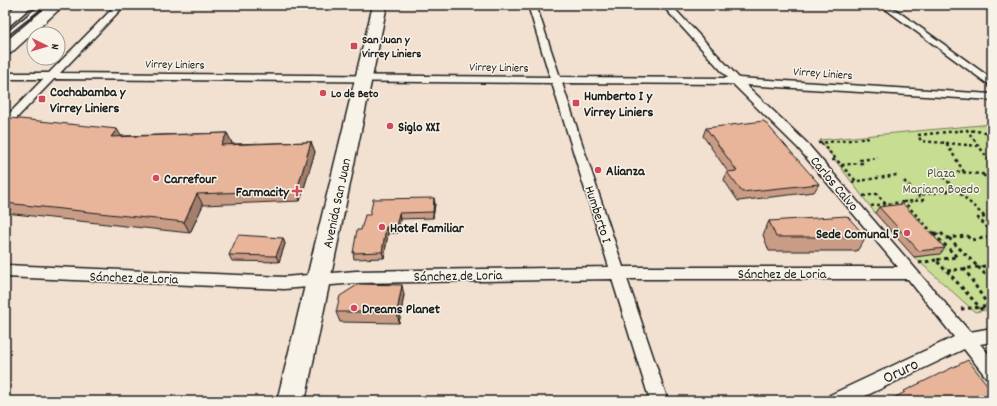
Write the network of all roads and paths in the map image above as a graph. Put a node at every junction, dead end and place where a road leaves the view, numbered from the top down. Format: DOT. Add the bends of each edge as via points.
graph roads {
  1 [pos="26,5"];
  2 [pos="42,5"];
  3 [pos="58,5"];
  4 [pos="121,5"];
  5 [pos="380,5"];
  6 [pos="532,5"];
  7 [pos="666,5"];
  8 [pos="884,5"];
  9 [pos="5,22"];
  10 [pos="5,36"];
  11 [pos="5,50"];
  12 [pos="5,76"];
  13 [pos="52,76"];
  14 [pos="364,79"];
  15 [pos="557,81"];
  16 [pos="736,81"];
  17 [pos="992,84"];
  18 [pos="992,97"];
  19 [pos="5,124"];
  20 [pos="967,130"];
  21 [pos="992,132"];
  22 [pos="871,138"];
  23 [pos="821,143"];
  24 [pos="946,143"];
  25 [pos="802,145"];
  26 [pos="978,146"];
  27 [pos="878,158"];
  28 [pos="837,160"];
  29 [pos="817,162"];
  30 [pos="992,164"];
  31 [pos="841,165"];
  32 [pos="939,170"];
  33 [pos="964,172"];
  34 [pos="983,174"];
  35 [pos="897,175"];
  36 [pos="992,175"];
  37 [pos="943,178"];
  38 [pos="904,181"];
  39 [pos="857,182"];
  40 [pos="992,182"];
  41 [pos="836,184"];
  42 [pos="957,190"];
  43 [pos="918,195"];
  44 [pos="847,197"];
  45 [pos="904,202"];
  46 [pos="985,217"];
  47 [pos="992,217"];
  48 [pos="992,232"];
  49 [pos="934,234"];
  50 [pos="992,237"];
  51 [pos="949,238"];
  52 [pos="992,265"];
  53 [pos="978,266"];
  54 [pos="964,268"];
  55 [pos="946,271"];
  56 [pos="5,272"];
  57 [pos="619,273"];
  58 [pos="912,273"];
  59 [pos="319,280"];
  60 [pos="992,281"];
  61 [pos="990,306"];
  62 [pos="980,308"];
  63 [pos="992,310"];
  64 [pos="942,311"];
  65 [pos="983,311"];
  66 [pos="992,335"];
  67 [pos="965,340"];
  68 [pos="992,371"];
  69 [pos="291,401"];
  70 [pos="659,401"];
  71 [pos="836,401"];
  1 -- 9 [label="highway"];
  2 -- 10 [label="lane"];
  3 -- 11 [label="highway"];
  4 -- 13 [label="street"];
  5 -- 14 [label="main road, Avenida San Juan"];
  6 -- 15 [label="street, Humberto I"];
  7 -- 16 [label="street, Carlos Calvo"];
  8 -- 17 [label="street"];
  12 -- 13 [label="street, Virrey Liniers"];
  13 -- 14 [label="street, Virrey Liniers"];
  13 -- 19 [label="street"];
  14 -- 15 [label="street, Virrey Liniers"];
  14 -- 59 [label="main road, Avenida San Juan"];
  15 -- 16 [label="street, Virrey Liniers"];
  15 -- 57 [label="street, Humberto I"];
  16 -- 18 [label="street, Virrey Liniers"];
  16 -- 25 [label="street, Carlos Calvo"];
  20 -- 21 [label="path"];
  20 -- 24 [label="path" via="918,135 921,141"];
  20 -- 26 [label="path"];
  22 -- 23 [label="path"];
  23 -- 25 [label="path"];
  23 -- 28 [label="path"];
  24 -- 26 [label="path"];
  24 -- 33 [label="path"];
  25 -- 29 [label="street, Carlos Calvo"];
  26 -- 30 [label="path"];
  27 -- 31 [label="path"];
  28 -- 29 [label="path"];
  28 -- 31 [label="path"];
  29 -- 41 [label="street, Carlos Calvo"];
  31 -- 39 [label="path"];
  32 -- 33 [label="path"];
  33 -- 34 [label="path"];
  34 -- 36 [label="path"];
  34 -- 40 [label="path"];
  35 -- 39 [label="path"];
  37 -- 42 [label="path"];
  38 -- 43 [label="path"];
  39 -- 41 [label="path"];
  41 -- 44 [label="street, Carlos Calvo"];
  42 -- 43 [label="path"];
  42 -- 46 [label="path"];
  43 -- 45 [label="path" via="923,200"];
  44 -- 45 [label="path" via="877,194 886,204"];
  44 -- 58 [label="street, Carlos Calvo"];
  45 -- 49 [label="path"];
  46 -- 47 [label="path"];
  46 -- 48 [label="path" via="978,218"];
  49 -- 51 [label="path" via="941,233"];
  49 -- 55 [label="path" via="957,257 936,260"];
  50 -- 51 [label="path" via="971,240 967,236"];
  51 -- 53 [label="path"];
  52 -- 53 [label="path"];
  53 -- 54 [label="path"];
  53 -- 60 [label="path"];
  54 -- 55 [label="path"];
  54 -- 61 [label="path"];
  55 -- 62 [label="path"];
  56 -- 59 [label="street, Sánchez de Loria" via="284,283"];
  57 -- 58 [label="street, Sánchez de Loria"];
  57 -- 59 [label="street, Sánchez de Loria" via="356,277"];
  57 -- 70 [label="street, Humberto I"];
  58 -- 64 [label="street, Carlos Calvo"];
  59 -- 69 [label="main road, Avenida San Juan"];
  61 -- 62 [label="path"];
  61 -- 63 [label="path"];
  62 -- 64 [label="path"];
  62 -- 65 [label="path"];
  64 -- 67 [label="street, Carlos Calvo"];
  66 -- 67 [label="street"];
  67 -- 68 [label="street, Carlos Calvo"];
  67 -- 71 [label="street, Oruro"];
}
